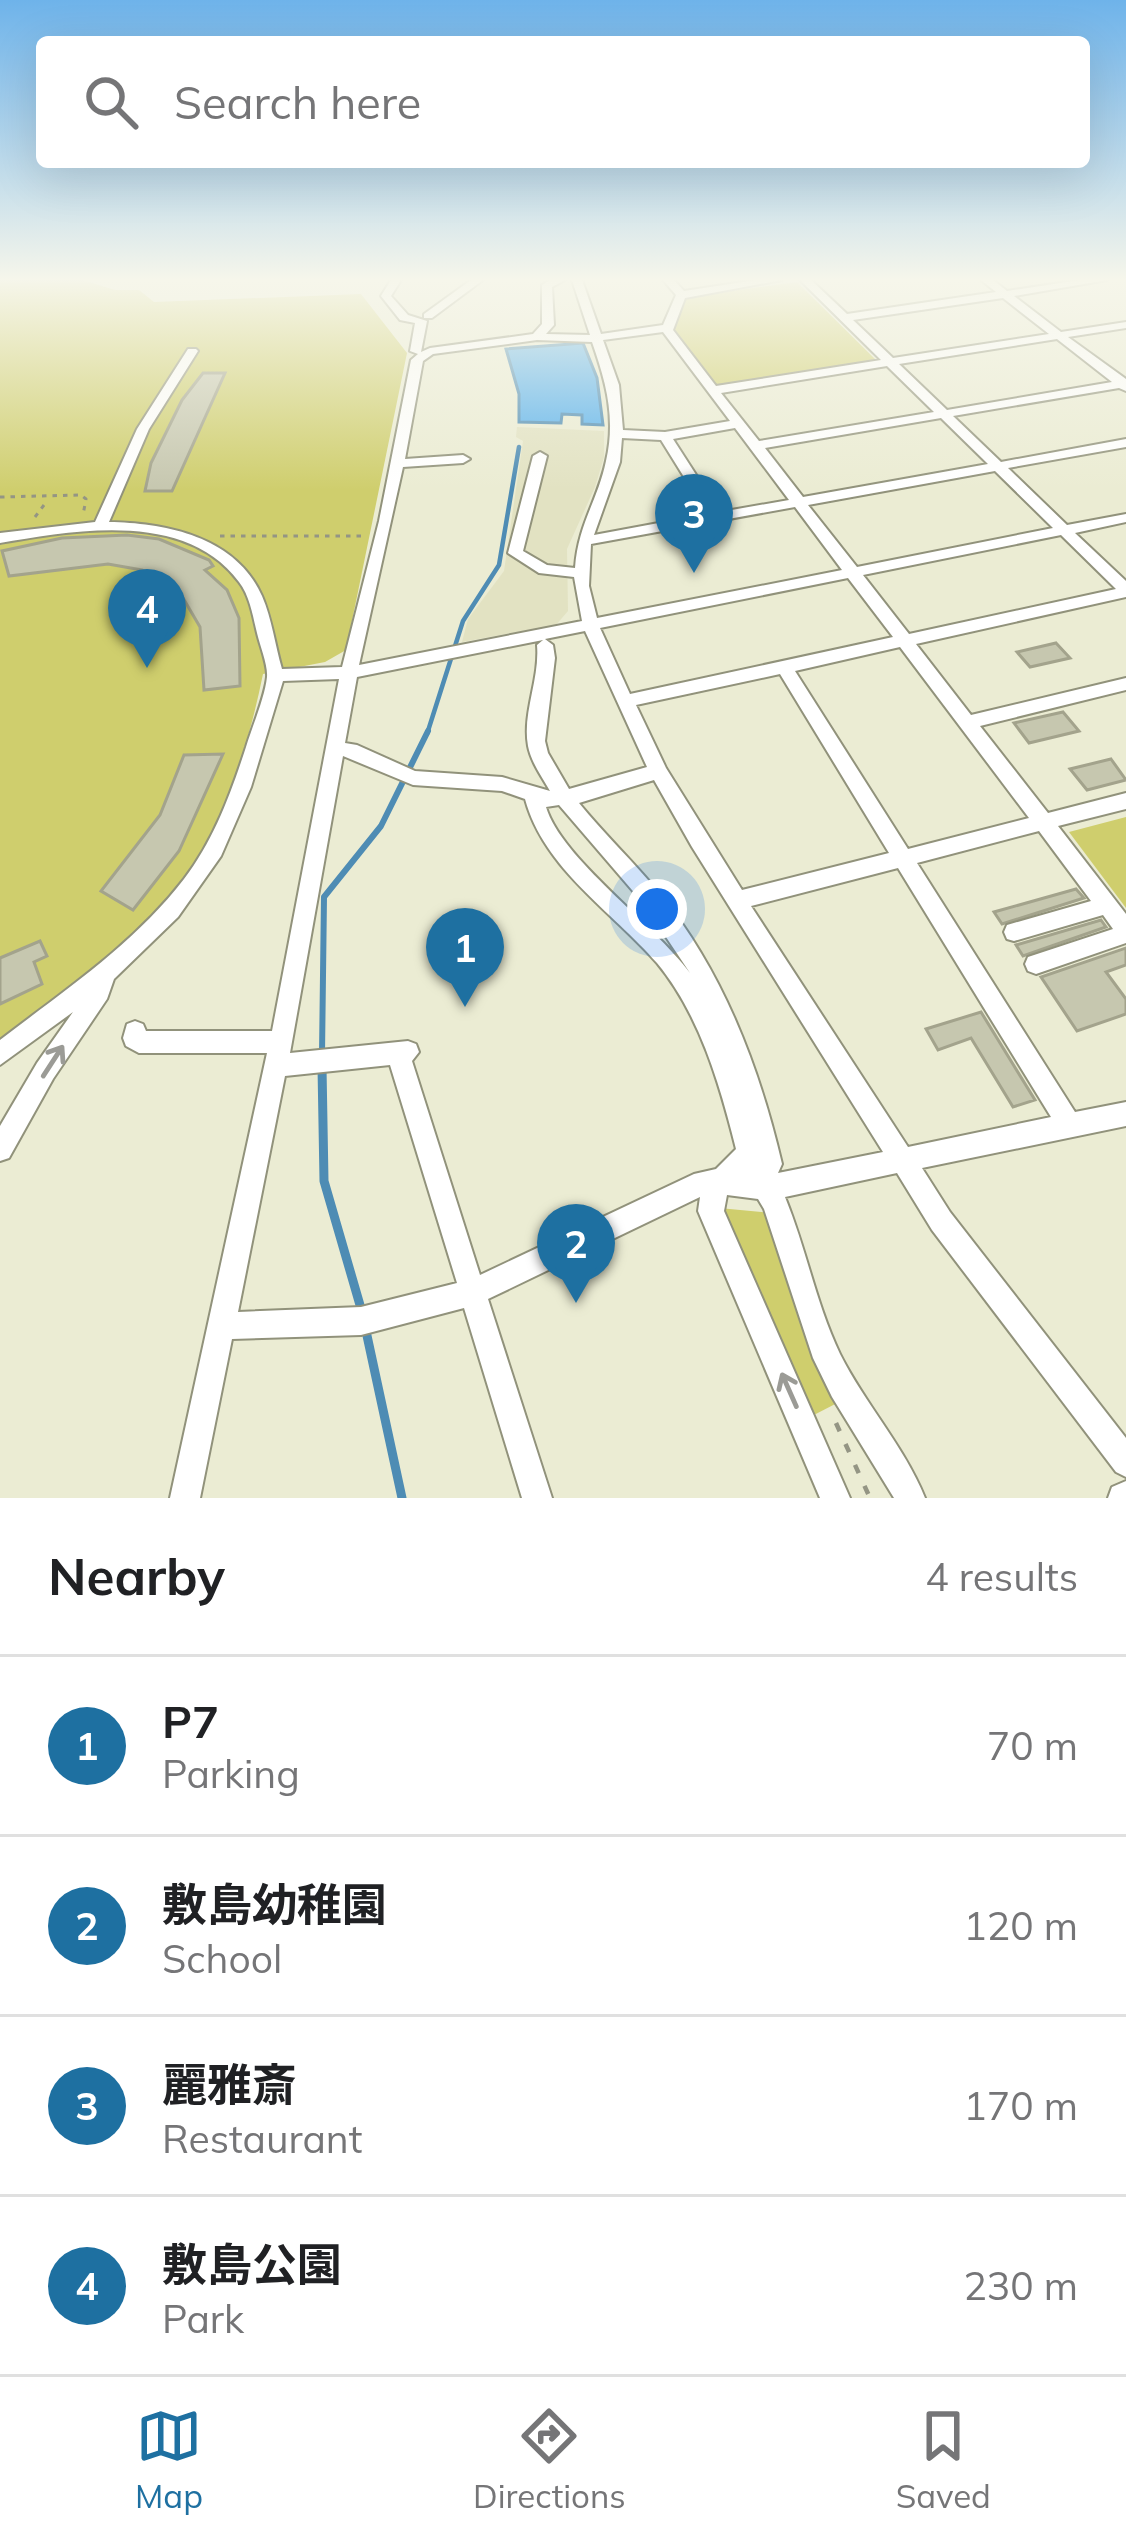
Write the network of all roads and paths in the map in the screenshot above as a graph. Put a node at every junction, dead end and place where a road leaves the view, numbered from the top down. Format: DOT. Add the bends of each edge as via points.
graph roads {
  1 [pos="454,350"];
  2 [pos="601,350"];
  3 [pos="683,350"];
  4 [pos="877,350"];
  5 [pos="968,350"];
  6 [pos="1077,350"];
  7 [pos="192,351"];
  8 [pos="890,362"];
  9 [pos="1124,384"];
  10 [pos="714,390"];
  11 [pos="944,414"];
  12 [pos="738,424"];
  13 [pos="618,434"];
  14 [pos="664,436"];
  15 [pos="1126,443"];
  16 [pos="755,446"];
  17 [pos="540,456"];
  18 [pos="463,459"];
  19 [pos="395,464"];
  20 [pos="998,467"];
  21 [pos="0,497"];
  22 [pos="48,500"];
  23 [pos="800,504"];
  24 [pos="1126,518"];
  25 [pos="717,519"];
  26 [pos="97,525"];
  27 [pos="1065,531"];
  28 [pos="24,534"];
  29 [pos="368,536"];
  30 [pos="0,538"];
  31 [pos="584,541"];
  32 [pos="190,542"];
  33 [pos="580,573"];
  34 [pos="853,574"];
  35 [pos="1126,591"];
  36 [pos="591,626"];
  37 [pos="905,641"];
  38 [pos="544,645"];
  39 [pos="784,667"];
  40 [pos="349,673"];
  41 [pos="276,675"];
  42 [pos="1126,684"];
  43 [pos="625,701"];
  44 [pos="968,722"];
  45 [pos="334,749"];
  46 [pos="658,772"];
  47 [pos="534,797"];
  48 [pos="563,798"];
  49 [pos="1126,800"];
  50 [pos="1044,822"];
  51 [pos="903,857"];
  52 [pos="739,900"];
  53 [pos="1107,905"];
  54 [pos="1014,932"];
  55 [pos="1126,932"];
  56 [pos="1036,964"];
  57 [pos="104,974"];
  58 [pos="135,1032"];
  59 [pos="0,1054"];
  60 [pos="278,1054"];
  61 [pos="1126,1114"];
  62 [pos="1070,1126"];
  63 [pos="0,1149"];
  64 [pos="905,1162"];
  65 [pos="760,1166"];
  66 [pos="719,1180"];
  67 [pos="473,1292"];
  68 [pos="220,1326"];
  69 [pos="852,1406"];
  70 [pos="1126,1462"];
  71 [pos="185,1498"];
  72 [pos="537,1498"];
  73 [pos="835,1498"];
  74 [pos="870,1498"];
  75 [pos="910,1498"];
  1 -- 19 [label="street" via="419,355"];
  2 -- 13 [label="street"];
  3 -- 10 [label="street"];
  4 -- 8 [label="street"];
  5 -- 8 [label="street"];
  6 -- 9 [label="street"];
  7 -- 26 [label="street" via="142,429"];
  8 -- 10 [label="street"];
  8 -- 11 [label="street"];
  9 -- 11 [label="street"];
  10 -- 12 [label="street"];
  11 -- 16 [label="street"];
  11 -- 20 [label="street"];
  12 -- 14 [label="street"];
  12 -- 16 [label="street"];
  13 -- 14 [label="street"];
  13 -- 31 [label="street"];
  14 -- 25 [label="street"];
  15 -- 20 [label="street"];
  16 -- 23 [label="street"];
  17 -- 33 [label="street" via="515,553 544,570"];
  18 -- 19 [label="street"];
  19 -- 40 [label="street"];
  20 -- 23 [label="street"];
  20 -- 27 [label="street"];
  21 -- 22 [label="path"];
  22 -- 26 [label="path" via="81,495 81,512"];
  22 -- 28 [label="path"];
  23 -- 25 [label="street"];
  23 -- 34 [label="street"];
  24 -- 27 [label="street"];
  25 -- 31 [label="street"];
  26 -- 28 [label="street"];
  26 -- 32 [label="street"];
  27 -- 34 [label="street"];
  27 -- 35 [label="street"];
  28 -- 30 [label="street"];
  29 -- 32 [label="path"];
  31 -- 33 [label="street"];
  32 -- 41 [label="street" via="247,582"];
  33 -- 36 [label="street"];
  34 -- 36 [label="street"];
  34 -- 37 [label="street"];
  35 -- 37 [label="street"];
  36 -- 40 [label="street"];
  36 -- 43 [label="street"];
  37 -- 39 [label="street"];
  37 -- 44 [label="street"];
  38 -- 48 [label="street" via="547,677 535,730"];
  39 -- 43 [label="street"];
  39 -- 51 [label="street"];
  40 -- 41 [label="street"];
  40 -- 45 [label="street"];
  41 -- 57 [label="street" via="214,851 171,909"];
  42 -- 44 [label="street"];
  43 -- 46 [label="street"];
  44 -- 50 [label="street"];
  45 -- 47 [label="street" via="415,777 502,784"];
  45 -- 60 [label="street"];
  46 -- 48 [label="street"];
  46 -- 52 [label="street"];
  47 -- 48 [label="street"];
  47 -- 65 [label="street" via="566,854 682,980"];
  48 -- 65 [label="street" via="697,960 758,1104 770,1164"];
  49 -- 50 [label="street"];
  50 -- 51 [label="street"];
  50 -- 53 [label="street"];
  51 -- 52 [label="street"];
  51 -- 62 [label="street"];
  52 -- 64 [label="street"];
  53 -- 54 [label="street"];
  53 -- 55 [label="street"];
  55 -- 56 [label="street"];
  57 -- 59 [label="street"];
  63 -- 57 [label="street, one-way"];
  58 -- 60 [label="street" via="139,1042"];
  60 -- 67 [label="street" via="404,1052"];
  60 -- 68 [label="street"];
  61 -- 62 [label="street"];
  62 -- 64 [label="street"];
  64 -- 65 [label="street"];
  64 -- 70 [label="street" via="974,1268"];
  65 -- 66 [label="street"];
  65 -- 69 [label="street" via="823,1349"];
  66 -- 67 [label="street" via="684,1189"];
  73 -- 66 [label="street, one-way" via="711,1211"];
  67 -- 68 [label="street" via="361,1321"];
  67 -- 72 [label="street"];
  68 -- 71 [label="street"];
  69 -- 74 [label="path" via="832,1415"];
  69 -- 75 [label="street"];
}
